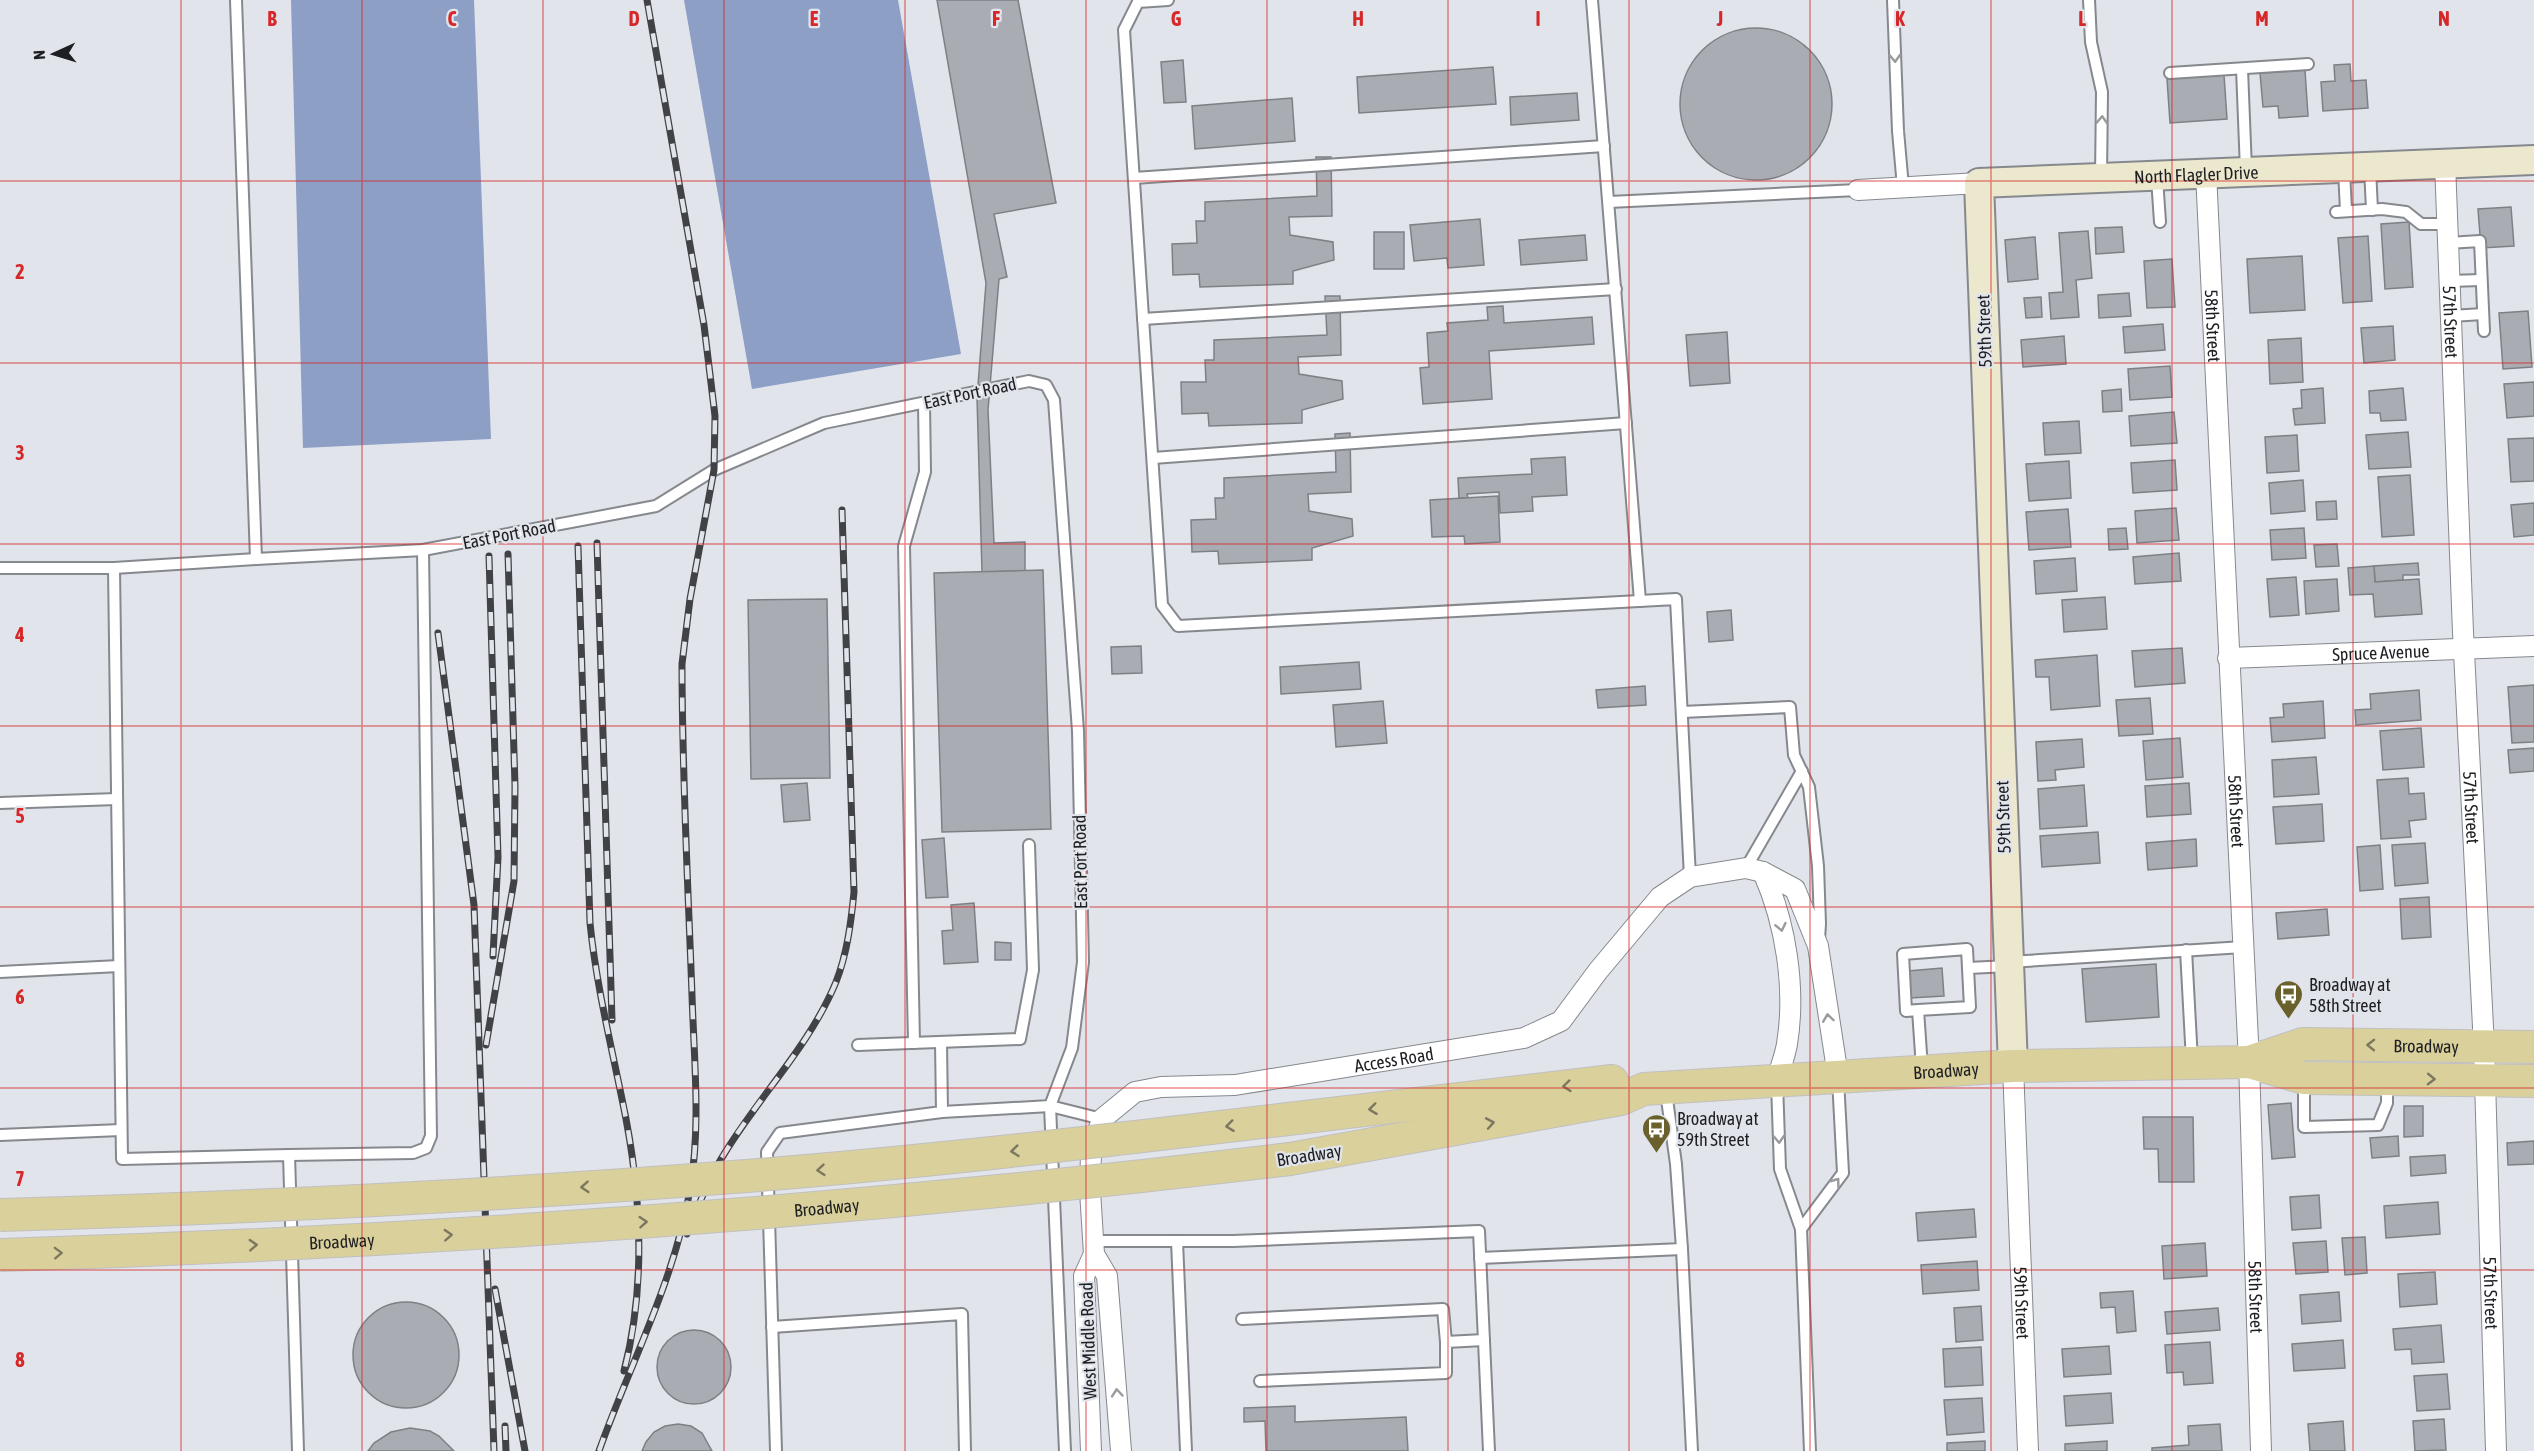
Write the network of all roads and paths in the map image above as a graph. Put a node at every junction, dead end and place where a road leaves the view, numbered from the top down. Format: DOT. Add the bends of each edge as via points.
graph roads {
  1 [pos="236,0"];
  2 [pos="1168,0"];
  3 [pos="1592,0"];
  4 [pos="1893,0"];
  5 [pos="2089,0"];
  6 [pos="2308,64"];
  7 [pos="2242,69"];
  8 [pos="2170,73"];
  9 [pos="1604,146"];
  10 [pos="2534,159"];
  11 [pos="2445,163"];
  12 [pos="2357,167"];
  13 [pos="2246,171"];
  14 [pos="2206,173"];
  15 [pos="2157,175"];
  16 [pos="1134,178"];
  17 [pos="2101,178"];
  18 [pos="1979,183"];
  19 [pos="1903,187"];
  20 [pos="1858,190"];
  21 [pos="1609,202"];
  22 [pos="2372,210"];
  23 [pos="2160,222"];
  24 [pos="2448,233"];
  25 [pos="2481,280"];
  26 [pos="2449,281"];
  27 [pos="1616,289"];
  28 [pos="2483,314"];
  29 [pos="2451,316"];
  30 [pos="1143,319"];
  31 [pos="2484,331"];
  32 [pos="924,403"];
  33 [pos="1626,423"];
  34 [pos="1153,458"];
  35 [pos="423,550"];
  36 [pos="256,559"];
  37 [pos="0,568"];
  38 [pos="114,568"];
  39 [pos="1640,601"];
  40 [pos="2534,646"];
  41 [pos="2464,648"];
  42 [pos="2228,658"];
  43 [pos="1682,712"];
  44 [pos="1802,771"];
  45 [pos="117,800"];
  46 [pos="0,803"];
  47 [pos="1029,846"];
  48 [pos="1754,870"];
  49 [pos="1690,877"];
  50 [pos="1818,946"];
  51 [pos="2243,947"];
  52 [pos="2186,951"];
  53 [pos="2009,964"];
  54 [pos="119,966"];
  55 [pos="1968,968"];
  56 [pos="0,972"];
  57 [pos="1918,1010"];
  58 [pos="941,1042"];
  59 [pos="914,1043"];
  60 [pos="858,1044"];
  61 [pos="2484,1047"];
  62 [pos="2534,1047"];
  63 [pos="2192,1062"];
  64 [pos="2249,1062"];
  65 [pos="2013,1066"];
  66 [pos="1922,1071"];
  67 [pos="1838,1076"];
  68 [pos="2304,1078"];
  69 [pos="2387,1079"];
  70 [pos="1777,1080"];
  71 [pos="2485,1080"];
  72 [pos="2534,1081"];
  73 [pos="1655,1088"];
  74 [pos="1050,1106"];
  75 [pos="942,1112"];
  76 [pos="1102,1119"];
  77 [pos="122,1130"];
  78 [pos="0,1135"];
  79 [pos="289,1155"];
  80 [pos="0,1215"];
  81 [pos="1800,1229"];
  82 [pos="1177,1240"];
  83 [pos="1093,1247"];
  84 [pos="1682,1249"];
  85 [pos="0,1255"];
  86 [pos="1480,1258"];
  87 [pos="1242,1319"];
  88 [pos="772,1327"];
  89 [pos="1484,1340"];
  90 [pos="1446,1342"];
  91 [pos="1260,1381"];
  92 [pos="298,1451"];
  93 [pos="776,1451"];
  94 [pos="965,1451"];
  95 [pos="1065,1451"];
  96 [pos="1091,1451"];
  97 [pos="1121,1451"];
  98 [pos="1186,1451"];
  99 [pos="1489,1451"];
  100 [pos="1692,1451"];
  101 [pos="1810,1451"];
  102 [pos="2028,1451"];
  103 [pos="2261,1451"];
  104 [pos="2496,1451"];
  1 -- 36 [label="lane"];
  2 -- 16 [label="lane" via="1138,2 1124,30"];
  3 -- 9 [label="lane"];
  4 -- 19 [label="lane, one-way"];
  17 -- 5 [label="lane, one-way" via="2102,92 2091,42"];
  6 -- 7 [label="lane"];
  7 -- 8 [label="lane"];
  7 -- 13 [label="lane"];
  9 -- 16 [label="lane"];
  9 -- 21 [label="lane"];
  10 -- 11 [label="street, North Flagler Drive"];
  11 -- 12 [label="street, North Flagler Drive"];
  11 -- 24 [label="street, 57th Street"];
  12 -- 13 [label="street, North Flagler Drive"];
  12 -- 22 [label="lane"];
  12 -- 22 [label="lane" via="2341,211"];
  13 -- 14 [label="street, North Flagler Drive"];
  14 -- 15 [label="street, North Flagler Drive"];
  14 -- 42 [label="street, 58th Street"];
  15 -- 17 [label="street, North Flagler Drive"];
  15 -- 23 [label="lane"];
  16 -- 30 [label="lane"];
  17 -- 18 [label="street, North Flagler Drive"];
  18 -- 19 [label="street, North Flagler Drive"];
  18 -- 53 [label="street, 59th Street"];
  19 -- 20 [label="street, North Flagler Drive"];
  20 -- 21 [label="lane"];
  21 -- 27 [label="lane"];
  22 -- 24 [label="lane" via="2406,212 2421,224"];
  24 -- 25 [label="lane" via="2480,241"];
  24 -- 26 [label="street, 57th Street"];
  25 -- 26 [label="lane"];
  25 -- 28 [label="lane"];
  26 -- 29 [label="street, 57th Street"];
  27 -- 30 [label="lane"];
  27 -- 33 [label="lane"];
  28 -- 29 [label="lane"];
  28 -- 31 [label="lane"];
  29 -- 41 [label="street, 57th Street"];
  30 -- 34 [label="lane"];
  32 -- 35 [label="lane, East Port Road" via="824,423 714,470 656,506"];
  32 -- 59 [label="lane" via="925,472 904,546"];
  32 -- 74 [label="lane, East Port Road" via="1029,381 1046,385 1054,400 1078,731 1083,962 1072,1048"];
  33 -- 34 [label="lane"];
  33 -- 39 [label="lane"];
  34 -- 39 [label="lane" via="1162,605 1178,626"];
  35 -- 36 [label="lane, East Port Road"];
  35 -- 79 [label="lane" via="431,1136 426,1148 412,1153"];
  36 -- 38 [label="lane, East Port Road"];
  37 -- 38 [label="lane, East Port Road"];
  38 -- 45 [label="lane"];
  39 -- 43 [label="lane" via="1676,600"];
  40 -- 41 [label="street, Spruce Avenue"];
  41 -- 42 [label="street, Spruce Avenue"];
  41 -- 61 [label="street, 57th Street"];
  42 -- 51 [label="street, 58th Street"];
  43 -- 44 [label="lane" via="1790,707 1794,755"];
  43 -- 49 [label="lane"];
  44 -- 48 [label="lane"];
  44 -- 50 [label="lane" via="1809,787 1818,866"];
  45 -- 46 [label="lane"];
  45 -- 54 [label="lane"];
  47 -- 58 [label="lane" via="1033,970 1020,1039"];
  48 -- 49 [label="street, Access Road"];
  48 -- 50 [label="street" via="1795,889"];
  48 -- 70 [label="street, one-way" via="1775,899 1784,941 1790,1015 1787,1047"];
  49 -- 76 [label="street, Access Road" via="1660,897 1561,1021 1524,1038 1235,1085 1135,1092"];
  67 -- 50 [label="street, one-way"];
  51 -- 52 [label="lane"];
  51 -- 64 [label="street, 58th Street"];
  52 -- 53 [label="lane"];
  52 -- 63 [label="lane"];
  53 -- 55 [label="lane"];
  53 -- 65 [label="street, 59th Street"];
  54 -- 56 [label="lane"];
  54 -- 77 [label="lane"];
  55 -- 57 [label="lane" via="1970,1007"];
  55 -- 57 [label="lane" via="1967,949 1903,954 1906,1011"];
  57 -- 66 [label="lane"];
  58 -- 59 [label="lane"];
  58 -- 75 [label="lane"];
  59 -- 60 [label="lane"];
  61 -- 62 [label="main road, Broadway"];
  61 -- 64 [label="main road, Broadway, one-way" via="2303,1044"];
  61 -- 71 [label="street, 57th Street"];
  63 -- 64 [label="main road, Broadway"];
  63 -- 65 [label="main road, Broadway"];
  64 -- 68 [label="main road, Broadway"];
  64 -- 103 [label="street, 58th Street"];
  65 -- 66 [label="main road, Broadway"];
  65 -- 102 [label="street, 59th Street"];
  66 -- 67 [label="main road, Broadway"];
  67 -- 70 [label="main road, Broadway"];
  81 -- 67 [label="lane, one-way" via="1843,1173"];
  68 -- 69 [label="main road, Broadway"];
  68 -- 69 [label="lane" via="2304,1126 2378,1125 2387,1103"];
  69 -- 71 [label="main road, Broadway, one-way"];
  70 -- 73 [label="main road, Broadway"];
  70 -- 81 [label="lane, one-way" via="1780,1169"];
  71 -- 72 [label="main road, Broadway"];
  71 -- 104 [label="street, 57th Street"];
  73 -- 80 [label="main road, Broadway, one-way, bridge" via="1628,1080 997,1153 732,1177 419,1197"];
  73 -- 84 [label="lane" via="1676,1164"];
  85 -- 73 [label="main road, Broadway, one-way, bridge" via="465,1234 1012,1191 1290,1159 1621,1099"];
  74 -- 75 [label="lane"];
  74 -- 76 [label="lane"];
  74 -- 95 [label="lane"];
  75 -- 88 [label="lane" via="780,1133 767,1152"];
  76 -- 83 [label="street" via="1091,1153"];
  77 -- 78 [label="lane"];
  77 -- 79 [label="lane" via="122,1159"];
  79 -- 92 [label="lane"];
  81 -- 101 [label="lane"];
  82 -- 83 [label="lane"];
  82 -- 86 [label="lane" via="1479,1231"];
  82 -- 98 [label="lane"];
  83 -- 96 [label="street, West Middle Road" via="1084,1276"];
  97 -- 83 [label="street, West Middle Road, one-way" via="1107,1276"];
  84 -- 86 [label="lane"];
  84 -- 100 [label="lane"];
  86 -- 89 [label="lane"];
  87 -- 90 [label="lane" via="1443,1309"];
  88 -- 93 [label="lane"];
  88 -- 94 [label="lane" via="962,1314"];
  89 -- 90 [label="lane"];
  89 -- 99 [label="lane"];
  90 -- 91 [label="lane" via="1446,1373"];
}
